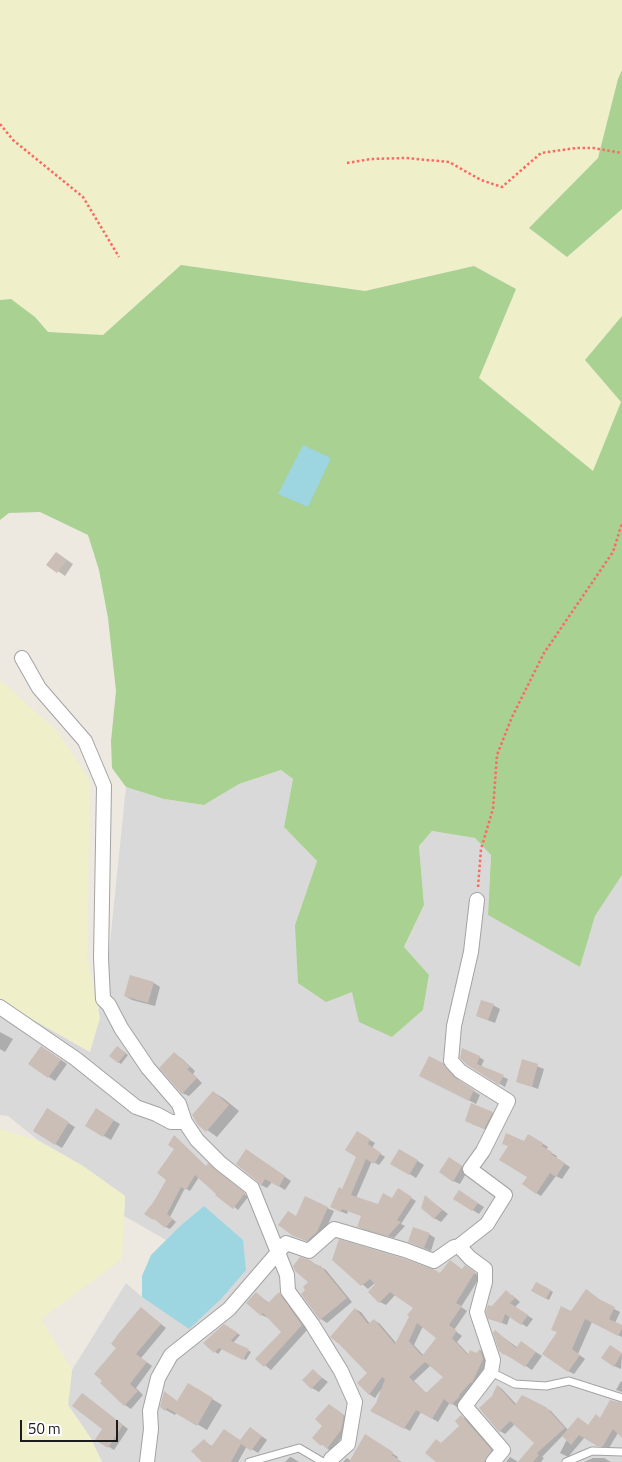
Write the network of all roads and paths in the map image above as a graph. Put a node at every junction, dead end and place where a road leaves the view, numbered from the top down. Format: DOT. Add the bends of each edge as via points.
graph roads {
  1 [pos="0,124"];
  2 [pos="622,153"];
  3 [pos="347,163"];
  4 [pos="119,257"];
  5 [pos="622,523"];
  6 [pos="22,658"];
  7 [pos="477,900"];
  8 [pos="0,1006"];
  9 [pos="185,1122"];
  10 [pos="460,1246"];
  11 [pos="491,1372"];
  12 [pos="622,1398"];
  13 [pos="622,1452"];
  14 [pos="147,1462"];
  15 [pos="249,1462"];
  16 [pos="323,1462"];
  17 [pos="330,1462"];
  18 [pos="493,1462"];
  19 [pos="566,1462"];
  1 -- 4 [label="path" via="13,140 82,197"];
  2 -- 3 [label="path" via="576,148 541,153 502,187 481,180 450,162 406,158"];
  5 -- 7 [label="path" via="613,552 544,654 497,755 493,809 482,849"];
  6 -- 9 [label="street" via="39,688 85,741 104,786 103,999 148,1068 179,1104"];
  7 -- 10 [label="street" via="471,952 454,1026 451,1061 460,1071 508,1101 483,1151 470,1169 505,1195 486,1224"];
  8 -- 9 [label="street" via="76,1059 136,1107 171,1122"];
  9 -- 17 [label="street" via="197,1140 220,1163 252,1188 287,1275 288,1291 341,1371 355,1402 348,1444"];
  10 -- 11 [label="street" via="485,1269 477,1312 493,1360"];
  10 -- 14 [label="street" via="434,1261 334,1229 309,1251 286,1243 229,1309 171,1355 158,1378 150,1411"];
  11 -- 12 [label="lane" via="515,1384 546,1386 569,1381"];
  11 -- 18 [label="street" via="465,1406 503,1450"];
  13 -- 19 [label="lane" via="592,1451"];
  15 -- 16 [label="lane" via="299,1448"];
}
